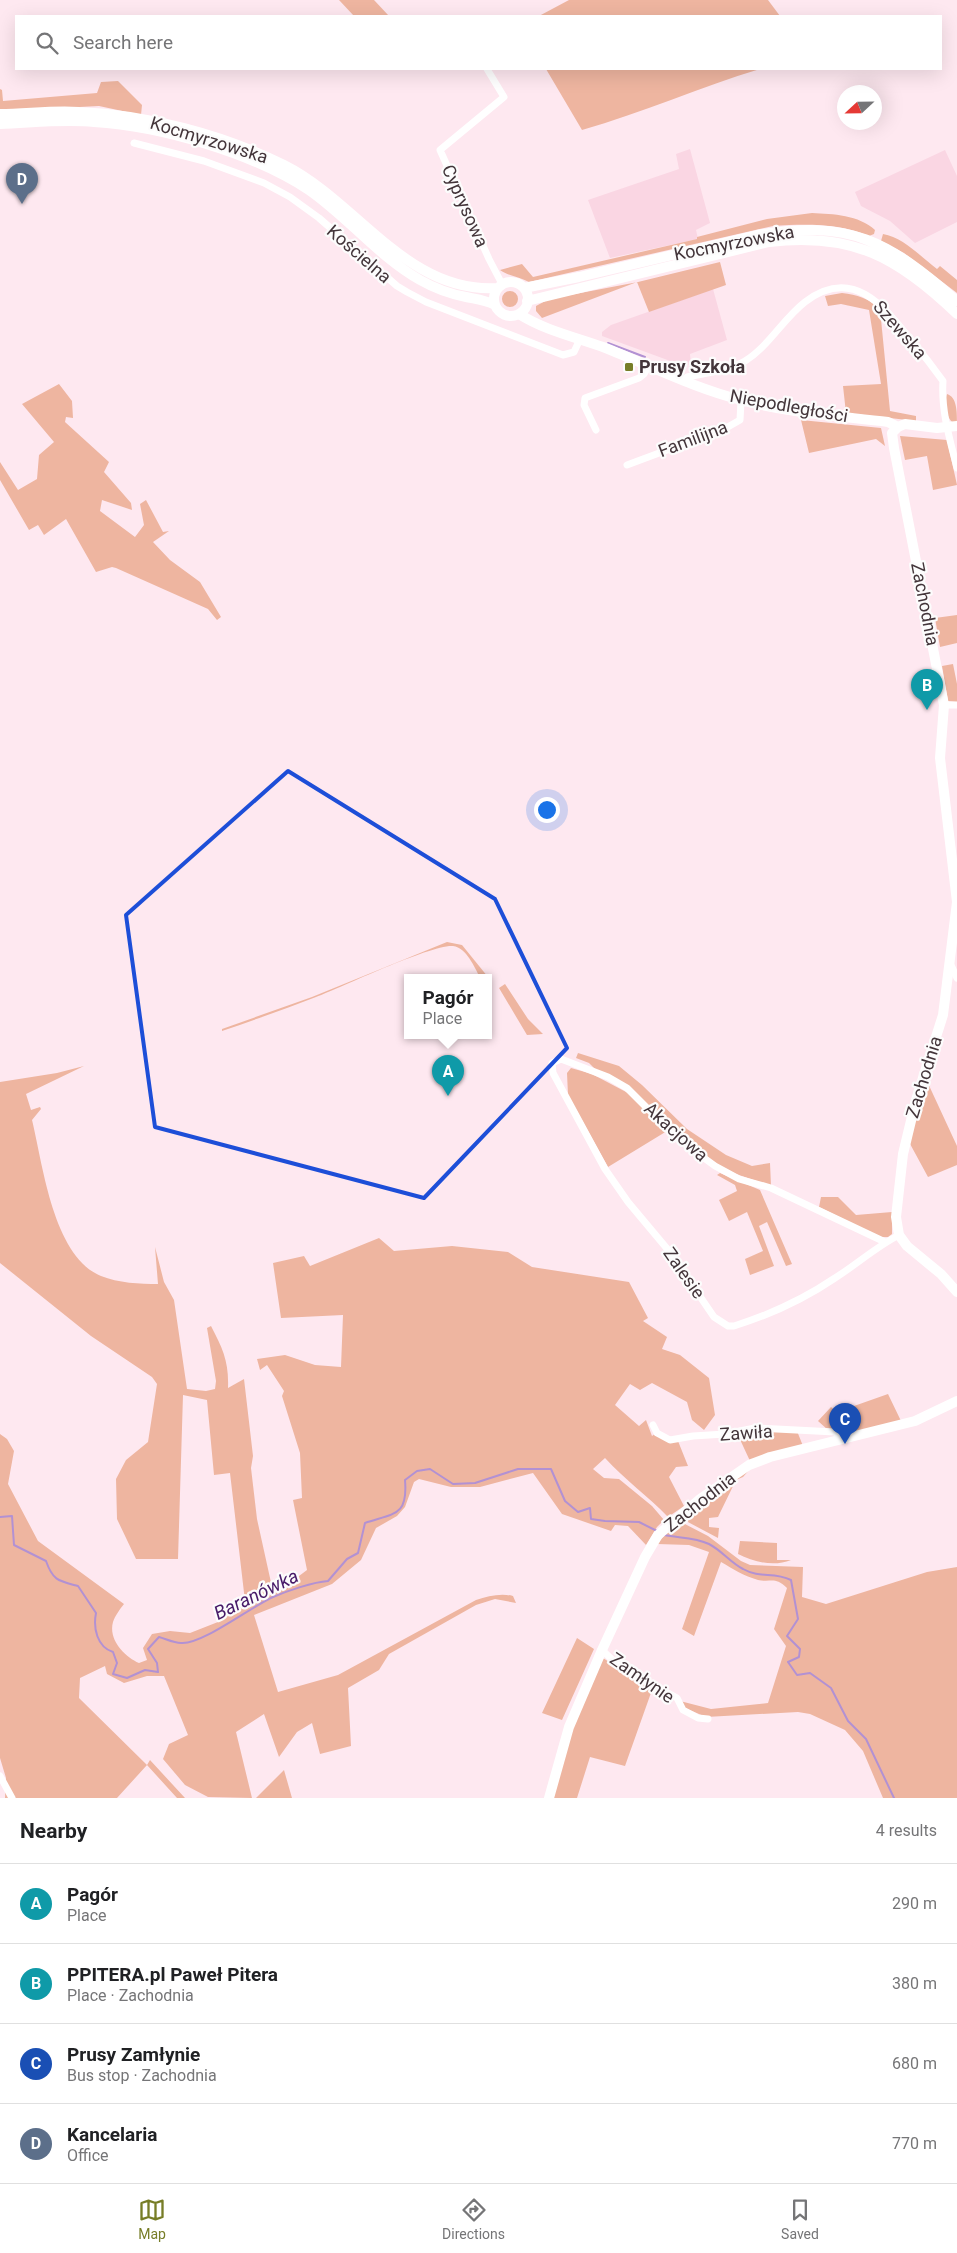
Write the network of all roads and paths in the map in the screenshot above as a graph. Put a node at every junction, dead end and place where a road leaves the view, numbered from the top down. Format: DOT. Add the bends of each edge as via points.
graph roads {
  1 [pos="488,70"];
  2 [pos="0,114"];
  3 [pos="0,124"];
  4 [pos="134,143"];
  5 [pos="500,286"];
  6 [pos="524,288"];
  7 [pos="957,301"];
  8 [pos="495,305"];
  9 [pos="524,307"];
  10 [pos="957,314"];
  11 [pos="580,339"];
  12 [pos="648,366"];
  13 [pos="685,381"];
  14 [pos="742,400"];
  15 [pos="898,427"];
  16 [pos="952,427"];
  17 [pos="596,430"];
  18 [pos="954,443"];
  19 [pos="627,465"];
  20 [pos="957,468"];
  21 [pos="944,705"];
  22 [pos="957,705"];
  23 [pos="950,965"];
  24 [pos="957,978"];
  25 [pos="552,1063"];
  26 [pos="900,1235"];
  27 [pos="886,1242"];
  28 [pos="957,1292"];
  29 [pos="957,1401"];
  30 [pos="653,1425"];
  31 [pos="843,1439"];
  32 [pos="602,1650"];
  33 [pos="708,1719"];
  34 [pos="0,1776"];
  35 [pos="12,1798"];
  36 [pos="548,1798"];
  1 -- 5 [label="street, Cyprysowa" via="504,97 440,150"];
  2 -- 5 [label="main road, Kocmyrzowska" via="69,112 124,116 245,148 284,165 322,188 405,259 433,276 472,288"];
  3 -- 8 [label="main road, Kocmyrzowska" via="109,123 189,140 245,158 308,190 422,281 452,294"];
  4 -- 11 [label="street, Kościelna" via="247,175 280,191 319,218 397,286 426,302 563,355 574,352"];
  5 -- 6 [label="main road" via="514,282"];
  5 -- 8 [label="main road" via="494,296"];
  6 -- 7 [label="main road, Kocmyrzowska" via="757,235 817,229 845,233 881,246 906,259"];
  6 -- 9 [label="main road"];
  8 -- 9 [label="main road" via="504,314 512,316"];
  9 -- 10 [label="main road, Kocmyrzowska" via="769,242 809,238 848,244 886,259 903,269"];
  9 -- 11 [label="main road, Niepodległości" via="541,325"];
  11 -- 12 [label="main road, Niepodległości"];
  12 -- 13 [label="main road, Niepodległości"];
  12 -- 17 [label="street" via="639,378 585,398 584,405"];
  13 -- 14 [label="main road, Niepodległości"];
  13 -- 16 [label="street, Szewska" via="686,377 723,370 745,361 809,300 826,292 852,289 875,299 939,375"];
  14 -- 15 [label="main road, Niepodległości" via="769,407 888,422"];
  14 -- 19 [label="street, Familijna" via="740,420 726,428"];
  15 -- 16 [label="main road, Niepodległości" via="905,424"];
  15 -- 21 [label="main road, Zachodnia" via="892,433 894,448"];
  16 -- 18 [label="street, Szewska"];
  18 -- 20 [label="street, Szewska"];
  21 -- 22 [label="street"];
  21 -- 23 [label="main road, Zachodnia" via="940,758 956,902"];
  23 -- 24 [label="street"];
  23 -- 26 [label="main road, Zachodnia" via="943,1015 918,1091 903,1154 896,1217"];
  25 -- 27 [label="street, Akacjowa" via="561,1059 608,1077 627,1088 678,1139 715,1166"];
  25 -- 27 [label="street, Zalesie" via="553,1073 605,1169 669,1251 714,1317 721,1322 734,1326 769,1314 818,1289"];
  26 -- 27 [label="street, Zalesie"];
  26 -- 28 [label="main road" via="907,1246"];
  29 -- 31 [label="main road, Zachodnia" via="915,1421"];
  30 -- 31 [label="street, Zawiła" via="658,1433 670,1440 755,1428 835,1432"];
  31 -- 32 [label="main road, Zachodnia" via="748,1465 661,1532 645,1557"];
  32 -- 33 [label="street, Zamłynie" via="619,1666 677,1698 683,1710"];
  32 -- 36 [label="main road, Zachodnia" via="569,1727"];
  34 -- 35 [label="street"];
}
